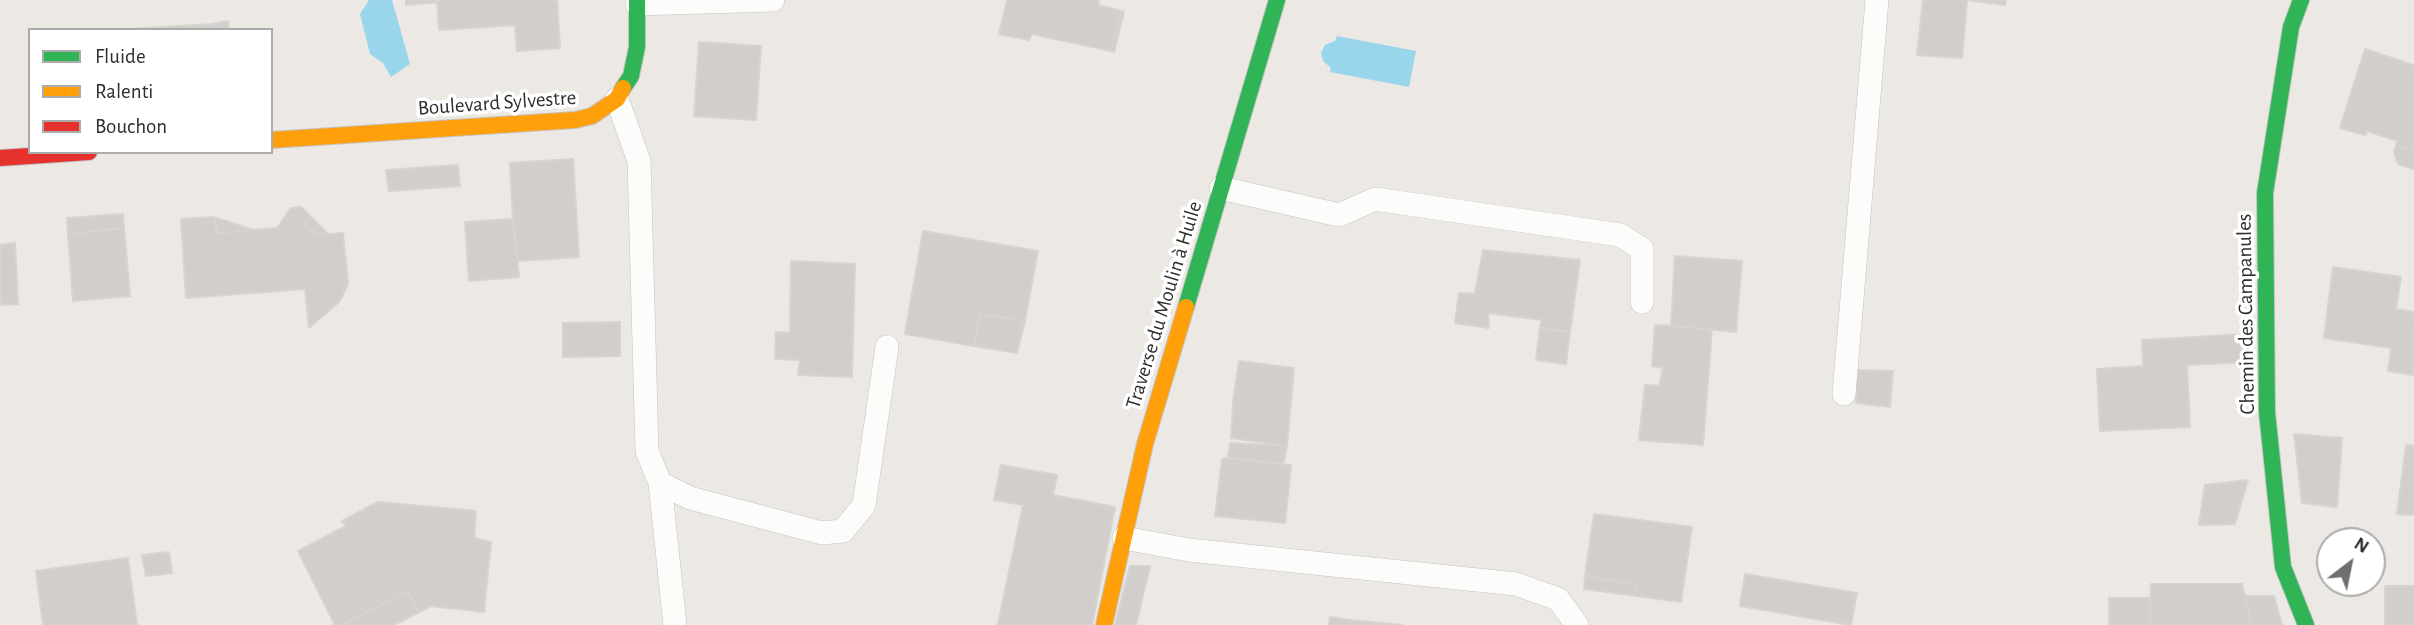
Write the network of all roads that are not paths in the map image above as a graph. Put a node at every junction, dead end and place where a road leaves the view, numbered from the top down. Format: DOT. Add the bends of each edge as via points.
graph roads {
  1 [pos="773,0"];
  2 [pos="1277,0"];
  3 [pos="1877,0"];
  4 [pos="2301,0"];
  5 [pos="637,2"];
  6 [pos="617,99"];
  7 [pos="273,140"];
  8 [pos="59,154"];
  9 [pos="0,158"];
  10 [pos="1221,188"];
  11 [pos="1642,302"];
  12 [pos="887,347"];
  13 [pos="1844,394"];
  14 [pos="660,483"];
  15 [pos="1124,538"];
  16 [pos="675,625"];
  17 [pos="1104,625"];
  18 [pos="1577,625"];
  19 [pos="2306,625"];
  1 -- 5 [label="lane"];
  2 -- 10 [label="street, Traverse du Moulin à Huile"];
  3 -- 13 [label="lane"];
  4 -- 19 [label="street, Chemin des Campanules" via="2291,27 2265,193 2267,399 2283,567"];
  5 -- 6 [label="street" via="637,47 631,76"];
  6 -- 7 [label="street, Boulevard Sylvestre" via="592,116 575,120"];
  6 -- 14 [label="lane" via="639,161 647,452"];
  8 -- 9 [label="street"];
  10 -- 11 [label="lane" via="1339,215 1375,200 1619,235 1642,249"];
  10 -- 15 [label="street, Traverse du Moulin à Huile" via="1144,444"];
  12 -- 14 [label="lane" via="864,505 843,531 822,533 690,498"];
  14 -- 16 [label="lane"];
  15 -- 17 [label="street, Traverse du Moulin à Huile"];
  15 -- 18 [label="lane" via="1188,550 1516,584 1558,599"];
}
